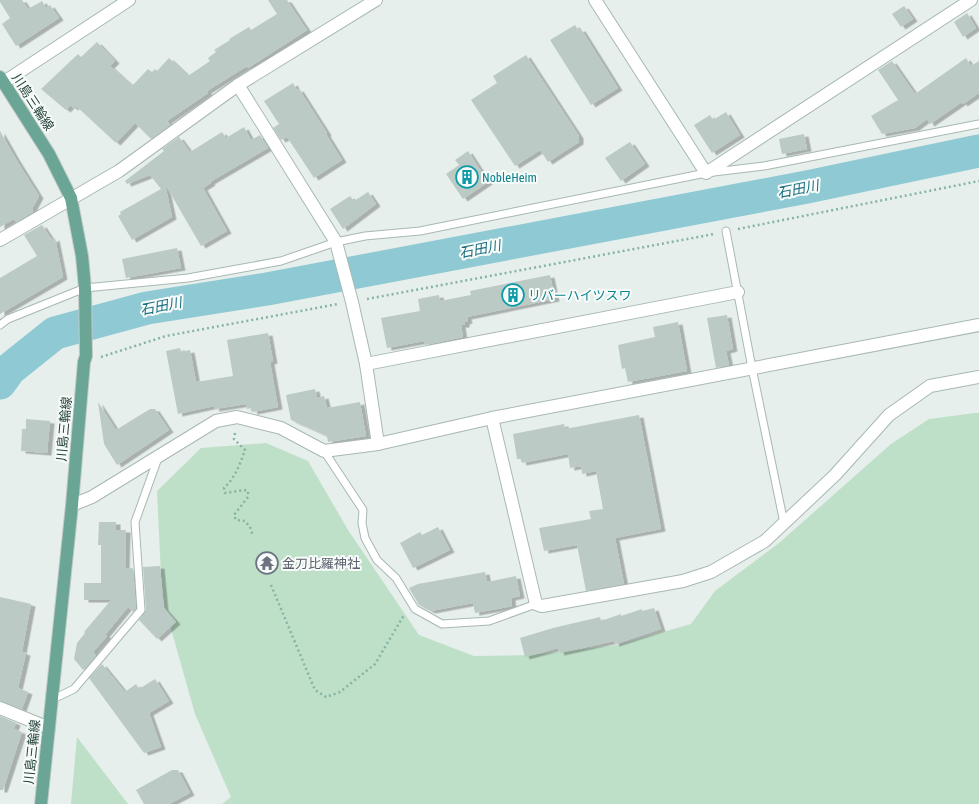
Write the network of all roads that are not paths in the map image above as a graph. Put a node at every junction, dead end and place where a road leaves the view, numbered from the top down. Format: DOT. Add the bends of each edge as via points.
graph roads {
  1 [pos="129,0"];
  2 [pos="376,0"];
  3 [pos="595,0"];
  4 [pos="971,0"];
  5 [pos="2,79"];
  6 [pos="238,85"];
  7 [pos="979,124"];
  8 [pos="706,173"];
  9 [pos="71,198"];
  10 [pos="726,231"];
  11 [pos="0,240"];
  12 [pos="336,242"];
  13 [pos="738,292"];
  14 [pos="85,294"];
  15 [pos="0,325"];
  16 [pos="979,325"];
  17 [pos="366,364"];
  18 [pos="752,368"];
  19 [pos="979,377"];
  20 [pos="492,418"];
  21 [pos="378,444"];
  22 [pos="324,451"];
  23 [pos="158,457"];
  24 [pos="72,505"];
  25 [pos="784,523"];
  26 [pos="536,604"];
  27 [pos="51,700"];
  28 [pos="0,708"];
  29 [pos="49,728"];
  30 [pos="41,804"];
  1 -- 5 [label="street"];
  2 -- 6 [label="street"];
  3 -- 8 [label="street"];
  4 -- 8 [label="street"];
  5 -- 9 [label="main road, 川島三輪線" via="49,154"];
  6 -- 9 [label="street" via="119,171"];
  6 -- 12 [label="street"];
  7 -- 8 [label="lane" via="764,166"];
  8 -- 12 [label="lane" via="420,231 365,236"];
  9 -- 11 [label="street"];
  9 -- 14 [label="main road, 川島三輪線" via="82,256"];
  10 -- 13 [label="lane"];
  12 -- 14 [label="lane" via="281,262"];
  12 -- 17 [label="street"];
  13 -- 17 [label="street"];
  13 -- 18 [label="lane"];
  14 -- 15 [label="lane" via="8,319"];
  14 -- 24 [label="main road, 川島三輪線" via="85,359"];
  16 -- 18 [label="street"];
  17 -- 21 [label="street"];
  18 -- 20 [label="street"];
  18 -- 25 [label="lane"];
  19 -- 25 [label="street" via="930,386 888,415 835,475"];
  20 -- 21 [label="street"];
  20 -- 26 [label="street"];
  21 -- 22 [label="street"];
  22 -- 23 [label="street" via="281,428 237,417 216,421"];
  22 -- 26 [label="lane" via="363,510 365,538 377,560 396,578 415,609 442,624 489,621"];
  23 -- 24 [label="street" via="92,497"];
  23 -- 27 [label="lane" via="135,522 141,610 74,688"];
  24 -- 27 [label="main road, 川島三輪線"];
  25 -- 26 [label="street" via="765,541 711,572 683,581 542,606"];
  27 -- 29 [label="main road, 川島三輪線"];
  28 -- 29 [label="street"];
  29 -- 30 [label="main road, 川島三輪線"];
}
